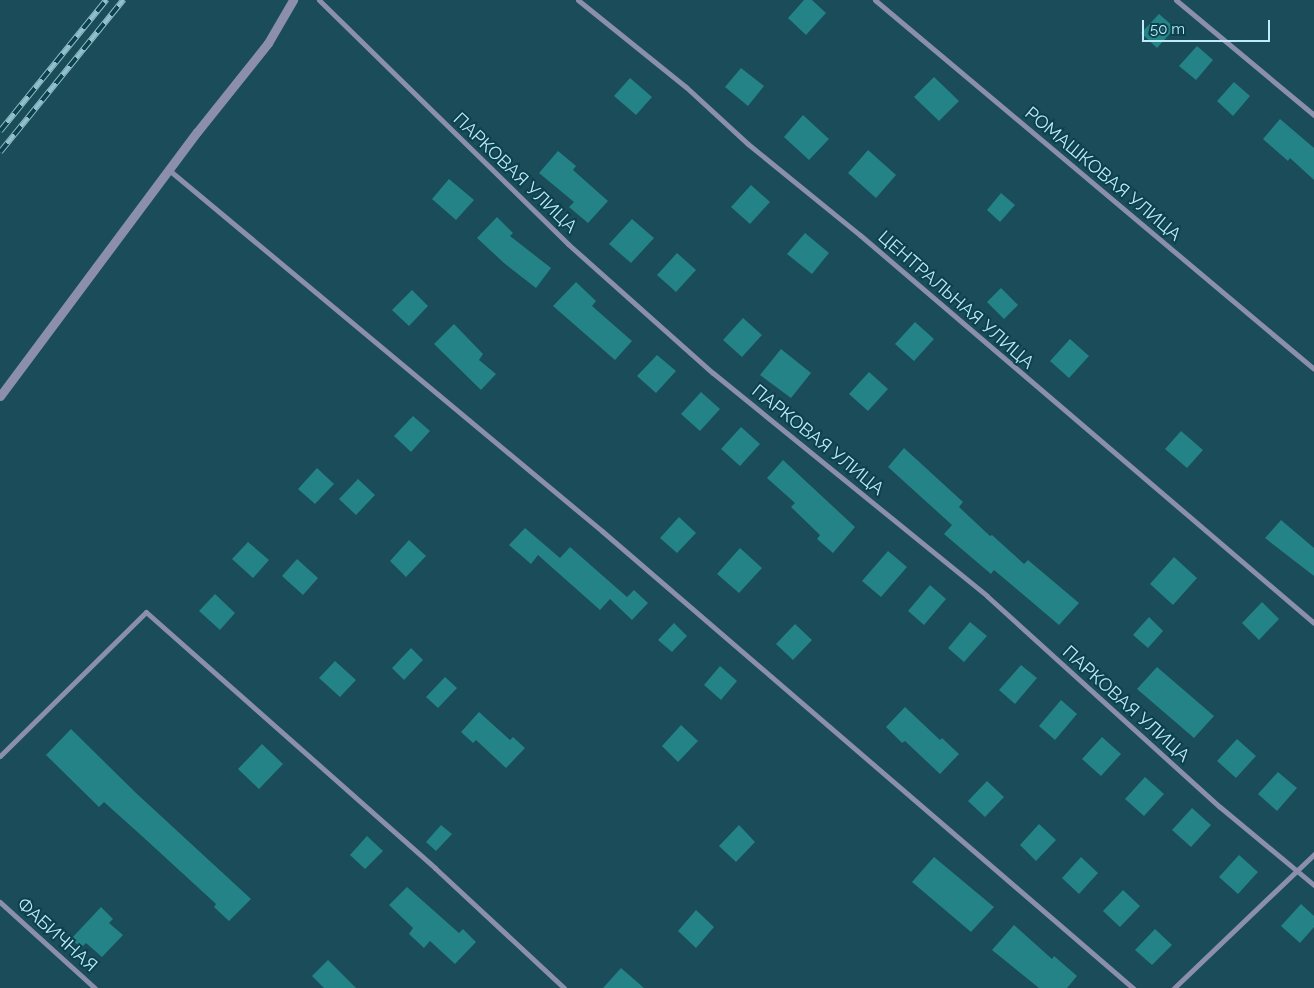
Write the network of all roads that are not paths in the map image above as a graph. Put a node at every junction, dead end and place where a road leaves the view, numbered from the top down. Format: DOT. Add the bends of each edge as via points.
graph roads {
  1 [pos="293,0"];
  2 [pos="319,0"];
  3 [pos="578,0"];
  4 [pos="875,0"];
  5 [pos="1176,0"];
  6 [pos="1314,115"];
  7 [pos="169,170"];
  8 [pos="1314,369"];
  9 [pos="0,396"];
  10 [pos="1314,623"];
  11 [pos="0,756"];
  12 [pos="1314,854"];
  13 [pos="1296,870"];
  14 [pos="1314,885"];
  15 [pos="0,902"];
  16 [pos="95,988"];
  17 [pos="564,988"];
  18 [pos="1133,988"];
  19 [pos="1174,988"];
  1 -- 7 [label="street" via="268,43"];
  2 -- 13 [label="street, ПАРКОВАЯ УЛИЦА" via="568,244 713,373 987,596 1220,807"];
  3 -- 10 [label="street, ЦЕНТРАЛЬНАЯ УЛИЦА" via="686,87 748,144 860,235"];
  4 -- 8 [label="street, РОМАШКОВАЯ УЛИЦА"];
  5 -- 6 [label="street"];
  7 -- 9 [label="street"];
  7 -- 18 [label="street" via="602,531"];
  11 -- 17 [label="street" via="146,612"];
  12 -- 13 [label="street"];
  13 -- 14 [label="street, ПАРКОВАЯ УЛИЦА"];
  13 -- 19 [label="street"];
  15 -- 16 [label="street, ФАБИЧНАЯ"];
}
